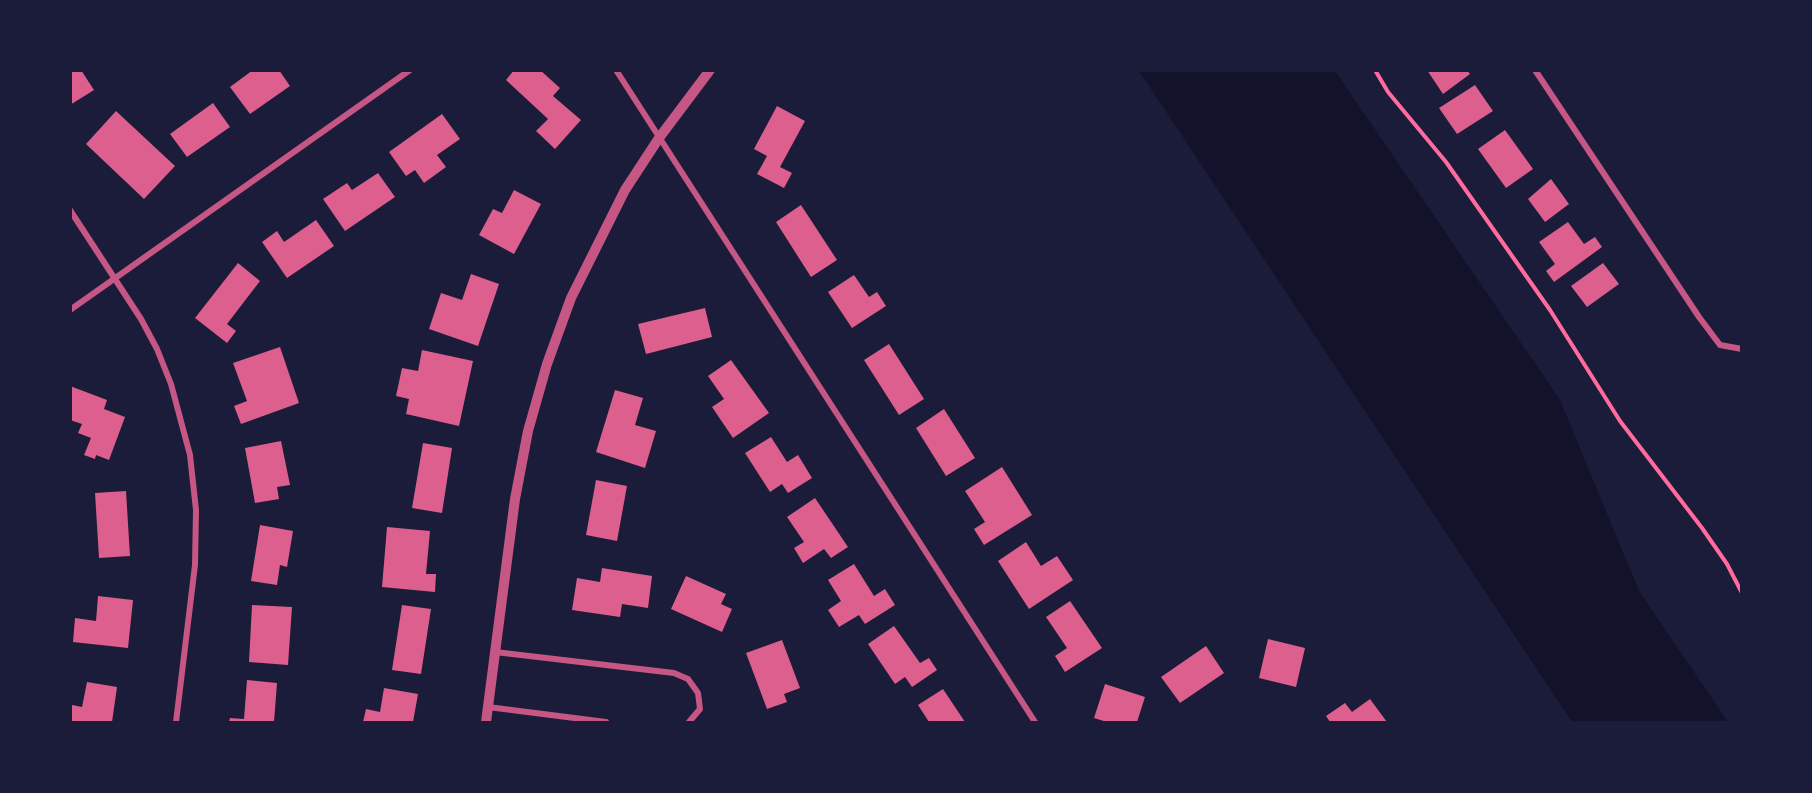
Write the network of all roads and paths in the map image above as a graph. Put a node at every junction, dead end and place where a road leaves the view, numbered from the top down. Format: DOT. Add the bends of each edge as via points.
graph roads {
  1 [pos="410,70"];
  2 [pos="616,70"];
  3 [pos="710,70"];
  4 [pos="1375,70"];
  5 [pos="1535,70"];
  6 [pos="659,138"];
  7 [pos="70,210"];
  8 [pos="116,279"];
  9 [pos="70,310"];
  10 [pos="1742,349"];
  11 [pos="1740,586"];
  12 [pos="1742,593"];
  13 [pos="495,652"];
  14 [pos="488,707"];
  15 [pos="176,723"];
  16 [pos="486,723"];
  17 [pos="606,723"];
  18 [pos="689,723"];
  19 [pos="1035,723"];
  1 -- 8 [label="street"];
  2 -- 6 [label="street"];
  3 -- 6 [label="street"];
  4 -- 11 [label="path" via="1551,310 1620,421 1702,528"];
  5 -- 10 [label="street" via="1699,317 1720,345"];
  6 -- 13 [label="street" via="600,235 547,364 514,499"];
  6 -- 19 [label="street"];
  7 -- 8 [label="street"];
  8 -- 9 [label="street"];
  8 -- 15 [label="street" via="157,349 190,455 196,510 195,565"];
  11 -- 12 [label="path"];
  13 -- 14 [label="street"];
  13 -- 18 [label="street" via="674,673 688,679 698,693 700,709"];
  14 -- 16 [label="street"];
  14 -- 17 [label="street"];
}
